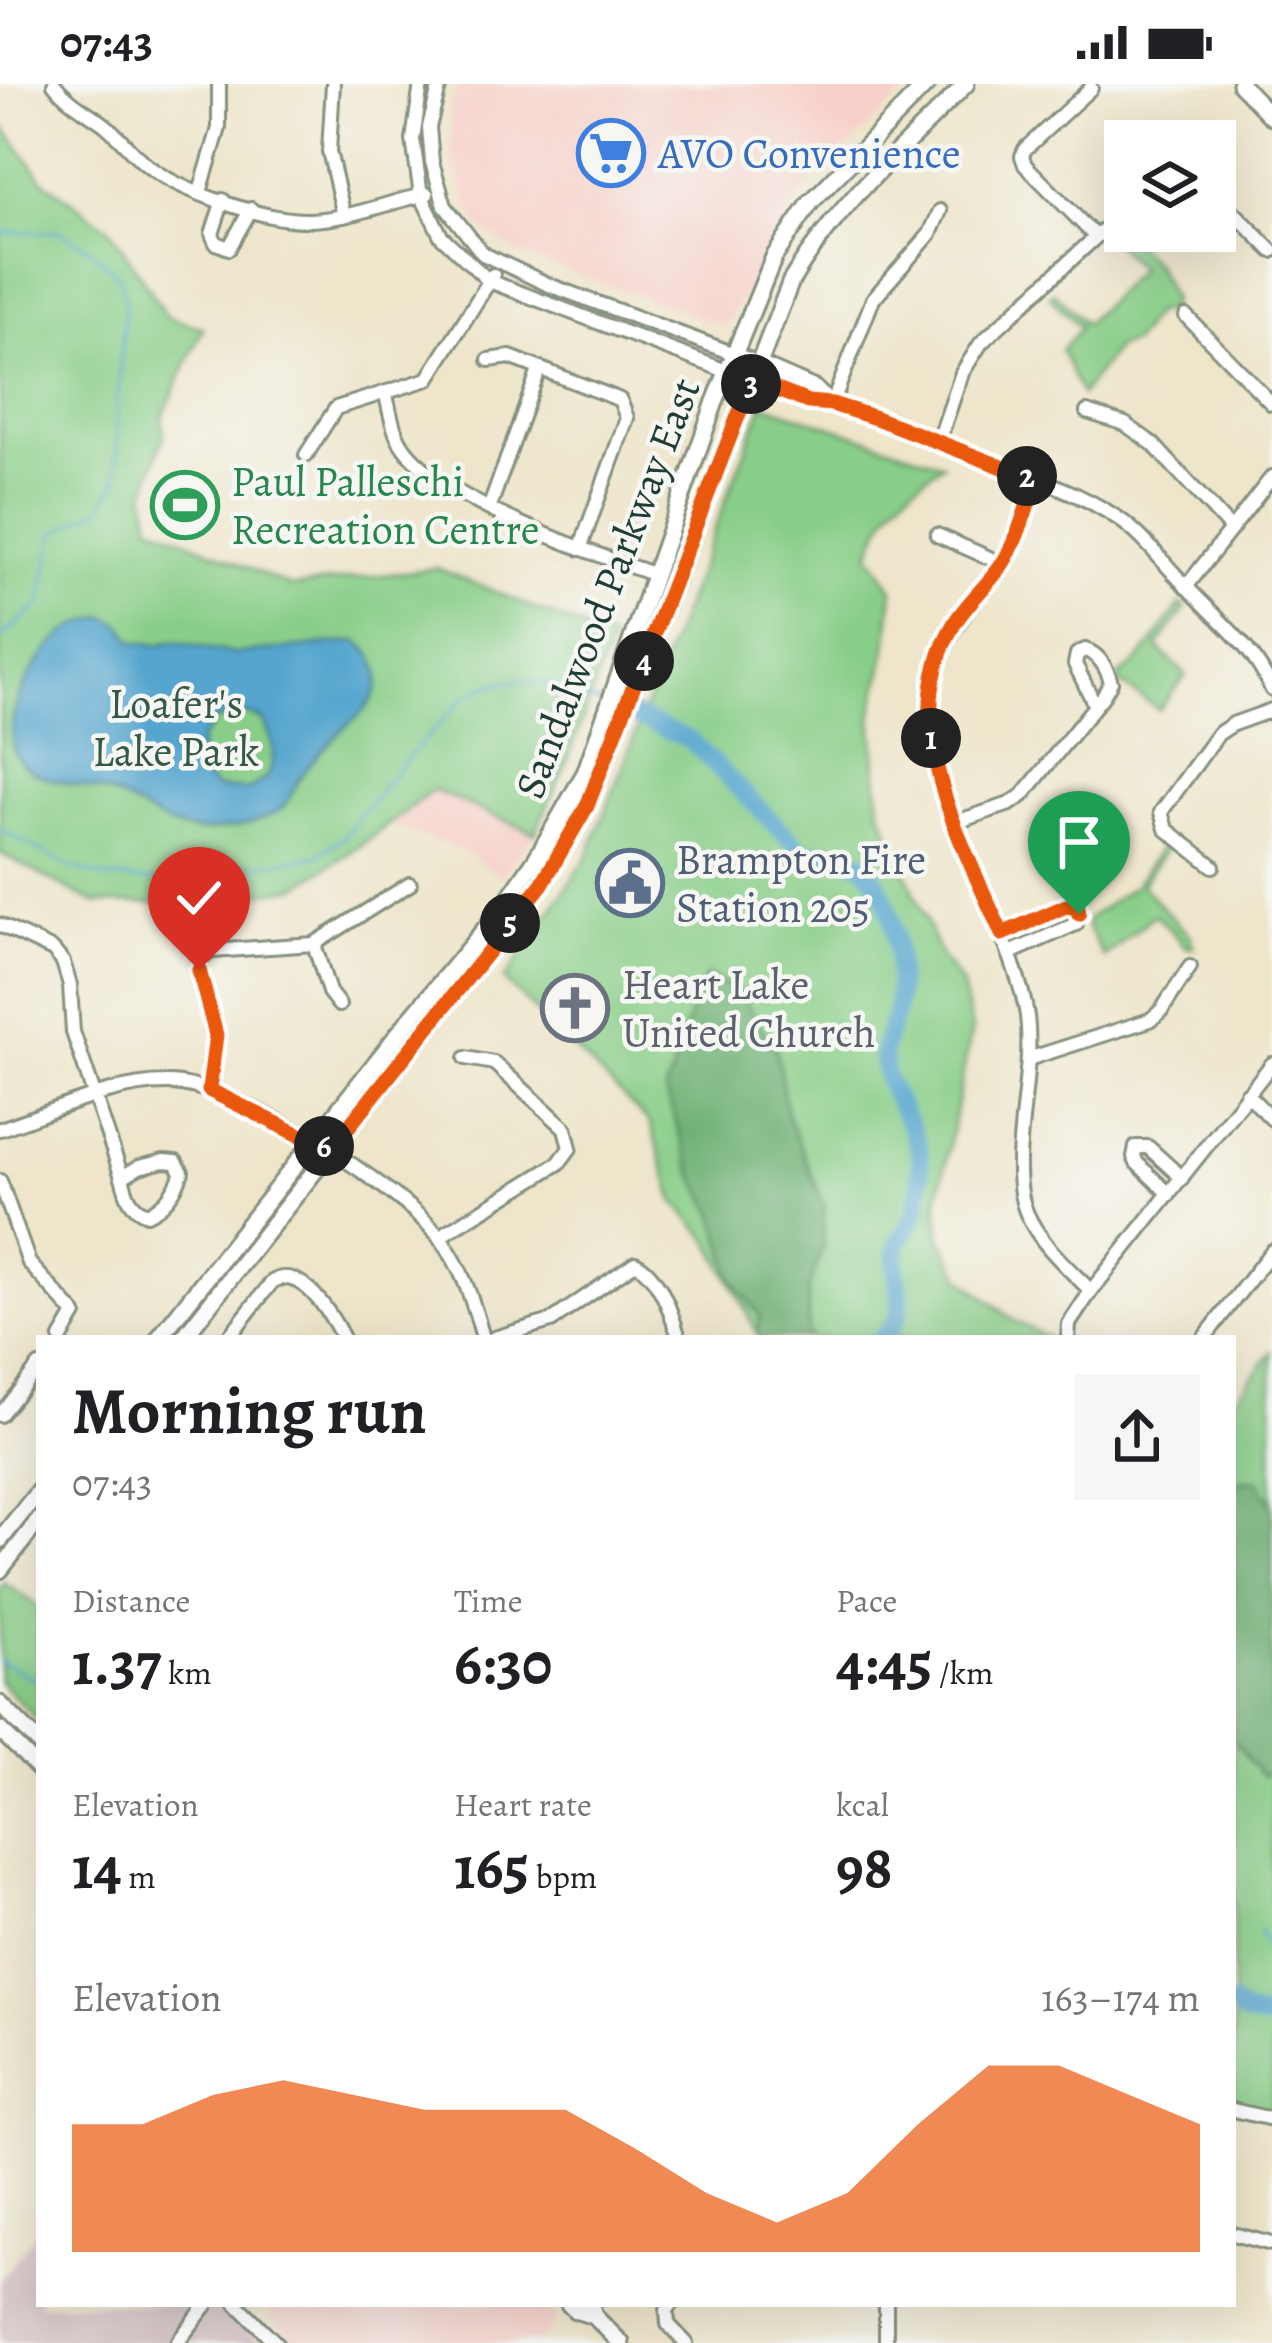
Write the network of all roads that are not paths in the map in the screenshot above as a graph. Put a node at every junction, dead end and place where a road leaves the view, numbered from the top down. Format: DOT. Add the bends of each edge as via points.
graph roads {
  1 [pos="54,84"];
  2 [pos="219,84"];
  3 [pos="333,84"];
  4 [pos="421,84"];
  5 [pos="440,84"];
  6 [pos="927,84"];
  7 [pos="966,84"];
  8 [pos="1240,84"];
  9 [pos="1091,88"];
  10 [pos="1272,117"];
  11 [pos="200,192"];
  12 [pos="440,192"];
  13 [pos="421,195"];
  14 [pos="223,200"];
  15 [pos="251,209"];
  16 [pos="940,212"];
  17 [pos="1236,214"];
  18 [pos="344,216"];
  19 [pos="1104,228"];
  20 [pos="1095,236"];
  21 [pos="1272,251"];
  22 [pos="499,265"];
  23 [pos="489,281"];
  24 [pos="619,312"];
  25 [pos="1186,316"];
  26 [pos="612,328"];
  27 [pos="489,359"];
  28 [pos="731,361"];
  29 [pos="538,370"];
  30 [pos="756,371"];
  31 [pos="386,395"];
  32 [pos="832,404"];
  33 [pos="1272,404"];
  34 [pos="1087,412"];
  35 [pos="938,443"];
  36 [pos="306,454"];
  37 [pos="1272,477"];
  38 [pos="1036,480"];
  39 [pos="490,506"];
  40 [pos="1232,529"];
  41 [pos="937,535"];
  42 [pos="580,549"];
  43 [pos="1003,564"];
  44 [pos="653,574"];
  45 [pos="1186,587"];
  46 [pos="1272,690"];
  47 [pos="620,698"];
  48 [pos="1094,703"];
  49 [pos="1272,710"];
  50 [pos="956,823"];
  51 [pos="1213,866"];
  52 [pos="410,884"];
  53 [pos="0,925"];
  54 [pos="1002,934"];
  55 [pos="314,944"];
  56 [pos="1010,953"];
  57 [pos="1190,967"];
  58 [pos="339,1005"];
  59 [pos="466,1058"];
  60 [pos="1028,1059"];
  61 [pos="1272,1064"];
  62 [pos="209,1090"];
  63 [pos="1247,1094"];
  64 [pos="94,1098"];
  65 [pos="1272,1119"];
  66 [pos="0,1129"];
  67 [pos="323,1145"];
  68 [pos="122,1177"];
  69 [pos="1182,1178"];
  70 [pos="0,1181"];
  71 [pos="1168,1194"];
  72 [pos="16,1231"];
  73 [pos="0,1237"];
  74 [pos="440,1237"];
  75 [pos="1272,1251"];
  76 [pos="1091,1292"];
  77 [pos="63,1335"];
  78 [pos="162,1335"];
  79 [pos="185,1335"];
  80 [pos="230,1335"];
  81 [pos="342,1335"];
  82 [pos="482,1335"];
  83 [pos="504,1335"];
  84 [pos="678,1335"];
  85 [pos="1068,1335"];
  86 [pos="1206,1335"];
  87 [pos="36,1370"];
  88 [pos="0,1414"];
  89 [pos="36,1494"];
  90 [pos="36,1524"];
  91 [pos="0,1540"];
  92 [pos="0,1570"];
  93 [pos="0,1703"];
  94 [pos="0,1730"];
  95 [pos="36,1740"];
  96 [pos="36,1766"];
  97 [pos="1236,2111"];
  98 [pos="1272,2119"];
  99 [pos="1236,2235"];
  100 [pos="1272,2244"];
  101 [pos="205,2307"];
  102 [pos="240,2307"];
  103 [pos="670,2307"];
  104 [pos="886,2307"];
  105 [pos="592,2310"];
  106 [pos="177,2343"];
  107 [pos="276,2343"];
  108 [pos="621,2343"];
  109 [pos="686,2343"];
  110 [pos="886,2343"];
  1 -- 11 [label="street" via="144,163"];
  2 -- 11 [label="street" via="219,128"];
  3 -- 18 [label="street" via="329,152"];
  4 -- 13 [label="street" via="413,140"];
  5 -- 12 [label="street" via="429,127"];
  6 -- 28 [label="main road, Sandalwood Parkway East" via="812,202 774,257"];
  7 -- 30 [label="main road, Sandalwood Parkway East" via="824,228 791,280"];
  8 -- 10 [label="main road"];
  9 -- 20 [label="street" via="1022,156"];
  11 -- 14 [label="street"];
  12 -- 13 [label="street"];
  12 -- 22 [label="street" via="470,241"];
  13 -- 18 [label="street"];
  13 -- 23 [label="street" via="441,236"];
  14 -- 15 [label="street"];
  14 -- 15 [label="street" via="212,233 229,248"];
  15 -- 18 [label="street" via="292,220"];
  16 -- 32 [label="street" via="873,299"];
  17 -- 21 [label="street"];
  19 -- 20 [label="street"];
  20 -- 35 [label="street" via="981,343"];
  22 -- 23 [label="street"];
  22 -- 24 [label="street"];
  23 -- 26 [label="street"];
  23 -- 31 [label="street" via="428,379"];
  24 -- 26 [label="street"];
  24 -- 28 [label="street"];
  25 -- 33 [label="street"];
  26 -- 28 [label="street"];
  27 -- 29 [label="street" via="510,357"];
  28 -- 30 [label="street"];
  28 -- 44 [label="main road, Sandalwood Parkway East"];
  29 -- 39 [label="street"];
  29 -- 42 [label="street" via="620,400 625,409"];
  30 -- 32 [label="street" via="816,388"];
  30 -- 47 [label="main road, Sandalwood Parkway East"];
  31 -- 36 [label="street" via="336,408"];
  31 -- 39 [label="street" via="404,448 434,477"];
  32 -- 35 [label="street"];
  34 -- 40 [label="street" via="1153,444"];
  35 -- 38 [label="street"];
  37 -- 40 [label="street"];
  38 -- 43 [label="street"];
  38 -- 45 [label="street" via="1118,518"];
  39 -- 42 [label="street"];
  40 -- 45 [label="street"];
  41 -- 43 [label="street"];
  42 -- 44 [label="street"];
  43 -- 50 [label="street" via="954,625 933,696 933,760"];
  44 -- 47 [label="main road, Sandalwood Parkway East"];
  45 -- 46 [label="street" via="1234,632"];
  47 -- 67 [label="main road, Sandalwood Parkway East" via="589,803 542,884"];
  48 -- 50 [label="street" via="1023,795"];
  49 -- 51 [label="street" via="1218,734 1161,812 1166,829"];
  50 -- 54 [label="street"];
  52 -- 55 [label="street"];
  53 -- 64 [label="street" via="64,962 73,1032"];
  54 -- 56 [label="street"];
  54 -- 56 [label="street" via="1078,908 1076,924"];
  55 -- 58 [label="street"];
  55 -- 62 [label="street" via="202,957 216,1035"];
  56 -- 60 [label="street" via="1026,1009"];
  57 -- 60 [label="street" via="1150,1020"];
  59 -- 74 [label="street" via="494,1063 565,1128 570,1148 559,1163"];
  60 -- 76 [label="street" via="1019,1159 1026,1212"];
  61 -- 63 [label="street"];
  62 -- 64 [label="street" via="144,1084"];
  62 -- 67 [label="street"];
  63 -- 65 [label="street"];
  63 -- 69 [label="street"];
  64 -- 66 [label="street"];
  64 -- 68 [label="street"];
  67 -- 74 [label="street"];
  67 -- 78 [label="main road, Sandalwood Parkway East"];
  67 -- 79 [label="main road, Sandalwood Parkway East"];
  68 -- 68 [label="street" via="164,1161 182,1172 147,1214 127,1197"];
  69 -- 71 [label="street"];
  69 -- 71 [label="street" via="1148,1147 1136,1147 1137,1162"];
  70 -- 72 [label="street"];
  71 -- 76 [label="street"];
  72 -- 73 [label="street"];
  72 -- 77 [label="street" via="29,1263 75,1314"];
  74 -- 82 [label="street" via="458,1263"];
  75 -- 86 [label="street"];
  76 -- 85 [label="street"];
  80 -- 81 [label="street" via="281,1276 327,1306"];
  83 -- 84 [label="street" via="551,1321 635,1263 645,1268"];
  87 -- 88 [label="street"];
  89 -- 91 [label="main road"];
  90 -- 92 [label="main road"];
  93 -- 95 [label="main road"];
  94 -- 96 [label="main road"];
  97 -- 98 [label="street"];
  99 -- 100 [label="street"];
  101 -- 106 [label="street"];
  102 -- 107 [label="street"];
  103 -- 109 [label="street" via="668,2324"];
  104 -- 110 [label="street"];
  105 -- 108 [label="main road"];
}
